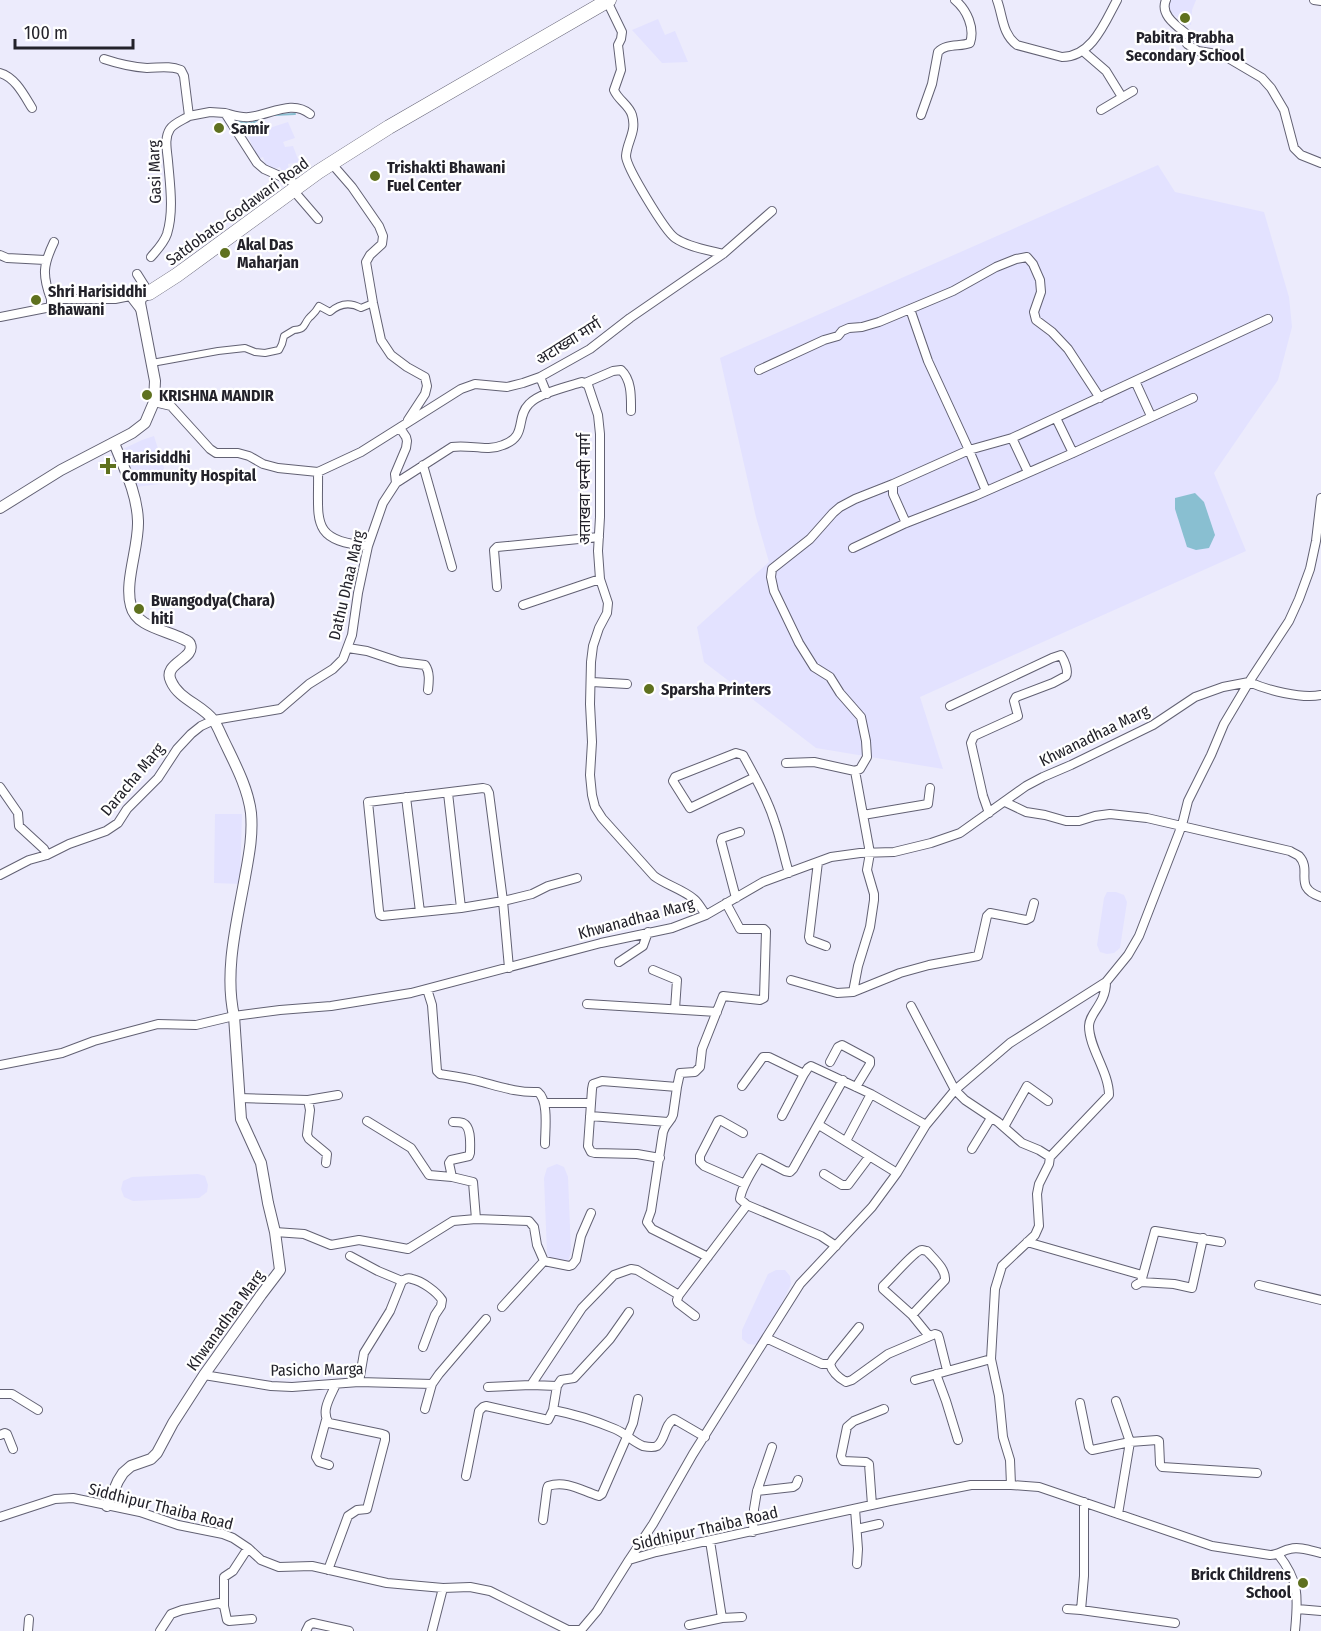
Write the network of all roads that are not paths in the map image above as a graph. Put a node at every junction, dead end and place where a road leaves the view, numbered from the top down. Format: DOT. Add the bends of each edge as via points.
graph roads {
  1 [pos="955,0"];
  2 [pos="997,0"];
  3 [pos="1117,0"];
  4 [pos="1166,0"];
  5 [pos="1314,0"];
  6 [pos="1321,1"];
  7 [pos="603,2"];
  8 [pos="1084,52"];
  9 [pos="104,59"];
  10 [pos="0,73"];
  11 [pos="1133,91"];
  12 [pos="1122,97"];
  13 [pos="32,108"];
  14 [pos="1101,111"];
  15 [pos="225,113"];
  16 [pos="310,114"];
  17 [pos="921,115"];
  18 [pos="189,117"];
  19 [pos="1321,163"];
  20 [pos="332,164"];
  21 [pos="296,188"];
  22 [pos="772,211"];
  23 [pos="318,219"];
  24 [pos="54,242"];
  25 [pos="723,254"];
  26 [pos="0,255"];
  27 [pos="151,257"];
  28 [pos="45,260"];
  29 [pos="137,274"];
  30 [pos="149,292"];
  31 [pos="51,299"];
  32 [pos="372,303"];
  33 [pos="140,309"];
  34 [pos="910,309"];
  35 [pos="0,317"];
  36 [pos="1268,319"];
  37 [pos="152,363"];
  38 [pos="759,370"];
  39 [pos="540,377"];
  40 [pos="1135,381"];
  41 [pos="585,383"];
  42 [pos="547,394"];
  43 [pos="1100,398"];
  44 [pos="1193,398"];
  45 [pos="154,402"];
  46 [pos="631,411"];
  47 [pos="1151,416"];
  48 [pos="1056,418"];
  49 [pos="403,426"];
  50 [pos="1012,438"];
  51 [pos="114,443"];
  52 [pos="969,450"];
  53 [pos="1073,453"];
  54 [pos="423,465"];
  55 [pos="318,472"];
  56 [pos="1028,472"];
  57 [pos="396,483"];
  58 [pos="893,484"];
  59 [pos="986,491"];
  60 [pos="1321,498"];
  61 [pos="0,508"];
  62 [pos="906,523"];
  63 [pos="599,537"];
  64 [pos="368,546"];
  65 [pos="853,548"];
  66 [pos="452,567"];
  67 [pos="600,579"];
  68 [pos="497,587"];
  69 [pos="524,605"];
  70 [pos="348,648"];
  71 [pos="591,682"];
  72 [pos="1249,682"];
  73 [pos="627,684"];
  74 [pos="429,690"];
  75 [pos="1321,695"];
  76 [pos="950,706"];
  77 [pos="214,720"];
  78 [pos="786,763"];
  79 [pos="855,771"];
  80 [pos="755,777"];
  81 [pos="0,787"];
  82 [pos="930,788"];
  83 [pos="448,793"];
  84 [pos="406,797"];
  85 [pos="1005,802"];
  86 [pos="989,813"];
  87 [pos="863,815"];
  88 [pos="1182,825"];
  89 [pos="740,832"];
  90 [pos="870,853"];
  91 [pos="47,855"];
  92 [pos="818,862"];
  93 [pos="789,873"];
  94 [pos="0,875"];
  95 [pos="577,878"];
  96 [pos="1321,897"];
  97 [pos="736,898"];
  98 [pos="503,901"];
  99 [pos="726,903"];
  100 [pos="1034,903"];
  101 [pos="461,908"];
  102 [pos="420,912"];
  103 [pos="706,915"];
  104 [pos="648,932"];
  105 [pos="826,946"];
  106 [pos="619,962"];
  107 [pos="509,968"];
  108 [pos="653,970"];
  109 [pos="791,980"];
  110 [pos="1106,982"];
  111 [pos="428,989"];
  112 [pos="853,992"];
  113 [pos="587,1004"];
  114 [pos="911,1006"];
  115 [pos="675,1009"];
  116 [pos="717,1012"];
  117 [pos="234,1016"];
  118 [pos="830,1062"];
  119 [pos="0,1065"];
  120 [pos="804,1074"];
  121 [pos="843,1080"];
  122 [pos="742,1086"];
  123 [pos="676,1087"];
  124 [pos="856,1087"];
  125 [pos="954,1090"];
  126 [pos="872,1094"];
  127 [pos="338,1095"];
  128 [pos="239,1098"];
  129 [pos="309,1100"];
  130 [pos="1048,1101"];
  131 [pos="545,1103"];
  132 [pos="591,1103"];
  133 [pos="590,1116"];
  134 [pos="782,1116"];
  135 [pos="991,1118"];
  136 [pos="367,1121"];
  137 [pos="453,1122"];
  138 [pos="668,1122"];
  139 [pos="819,1125"];
  140 [pos="926,1125"];
  141 [pos="1004,1127"];
  142 [pos="743,1133"];
  143 [pos="846,1141"];
  144 [pos="544,1144"];
  145 [pos="972,1149"];
  146 [pos="869,1157"];
  147 [pos="1050,1157"];
  148 [pos="660,1158"];
  149 [pos="327,1163"];
  150 [pos="897,1173"];
  151 [pos="824,1174"];
  152 [pos="452,1177"];
  153 [pos="745,1184"];
  154 [pos="747,1205"];
  155 [pos="591,1213"];
  156 [pos="476,1219"];
  157 [pos="275,1232"];
  158 [pos="1203,1238"];
  159 [pos="1028,1242"];
  160 [pos="1221,1242"];
  161 [pos="836,1246"];
  162 [pos="350,1256"];
  163 [pos="708,1257"];
  164 [pos="543,1261"];
  165 [pos="402,1281"];
  166 [pos="1140,1281"];
  167 [pos="1259,1286"];
  168 [pos="679,1295"];
  169 [pos="1321,1300"];
  170 [pos="502,1307"];
  171 [pos="629,1312"];
  172 [pos="912,1315"];
  173 [pos="695,1316"];
  174 [pos="486,1319"];
  175 [pos="859,1326"];
  176 [pos="929,1336"];
  177 [pos="766,1338"];
  178 [pos="423,1347"];
  179 [pos="991,1359"];
  180 [pos="830,1364"];
  181 [pos="947,1370"];
  182 [pos="936,1374"];
  183 [pos="204,1375"];
  184 [pos="915,1380"];
  185 [pos="359,1382"];
  186 [pos="336,1384"];
  187 [pos="432,1384"];
  188 [pos="531,1385"];
  189 [pos="488,1386"];
  190 [pos="557,1386"];
  191 [pos="0,1394"];
  192 [pos="639,1399"];
  193 [pos="1116,1401"];
  194 [pos="1080,1403"];
  195 [pos="425,1409"];
  196 [pos="884,1409"];
  197 [pos="38,1410"];
  198 [pos="553,1410"];
  199 [pos="326,1420"];
  200 [pos="0,1435"];
  201 [pos="627,1436"];
  202 [pos="705,1437"];
  203 [pos="958,1440"];
  204 [pos="1130,1442"];
  205 [pos="772,1447"];
  206 [pos="13,1449"];
  207 [pos="329,1465"];
  208 [pos="1257,1473"];
  209 [pos="466,1476"];
  210 [pos="798,1480"];
  211 [pos="1011,1485"];
  212 [pos="757,1491"];
  213 [pos="1084,1502"];
  214 [pos="872,1505"];
  215 [pos="107,1506"];
  216 [pos="855,1509"];
  217 [pos="1118,1514"];
  218 [pos="0,1517"];
  219 [pos="543,1520"];
  220 [pos="879,1524"];
  221 [pos="857,1529"];
  222 [pos="753,1532"];
  223 [pos="710,1541"];
  224 [pos="248,1548"];
  225 [pos="1321,1553"];
  226 [pos="1278,1554"];
  227 [pos="629,1560"];
  228 [pos="857,1564"];
  229 [pos="328,1570"];
  230 [pos="443,1588"];
  231 [pos="224,1606"];
  232 [pos="1297,1609"];
  233 [pos="1067,1610"];
  234 [pos="1081,1610"];
  235 [pos="1321,1611"];
  236 [pos="742,1617"];
  237 [pos="722,1618"];
  238 [pos="29,1619"];
  239 [pos="252,1619"];
  240 [pos="1175,1623"];
  241 [pos="689,1625"];
  242 [pos="28,1631"];
  243 [pos="160,1631"];
  244 [pos="306,1631"];
  245 [pos="349,1631"];
  246 [pos="432,1631"];
  247 [pos="1295,1631"];
  1 -- 17 [label="street" via="969,20 972,39 966,45 940,48"];
  2 -- 8 [label="street" via="1005,30 1017,45 1062,57"];
  3 -- 8 [label="street"];
  4 -- 19 [label="street" via="1166,15 1190,37 1187,44 1198,51 1223,55 1262,78 1284,110 1294,148"];
  5 -- 6 [label="street"];
  7 -- 20 [label="main road, Satdobato-Godawari Road"];
  7 -- 25 [label="street" via="622,32 618,55 621,70 614,90 632,113 634,127 626,157 634,175 666,230 676,239"];
  8 -- 12 [label="street" via="1106,71"];
  9 -- 18 [label="street" via="125,66 169,66 181,70"];
  10 -- 13 [label="street" via="11,79"];
  11 -- 12 [label="street"];
  12 -- 14 [label="street"];
  15 -- 16 [label="street" via="248,117 298,107"];
  15 -- 18 [label="street"];
  15 -- 21 [label="street" via="256,163 291,181"];
  18 -- 27 [label="street, Gasi Marg" via="171,126 167,134 170,219 161,246"];
  20 -- 21 [label="main road, Satdobato-Godawari Road"];
  20 -- 32 [label="street" via="352,187 383,236 382,244 366,262"];
  21 -- 23 [label="street"];
  21 -- 30 [label="main road, Satdobato-Godawari Road"];
  22 -- 25 [label="street, अटाख्वा मार्ग"];
  24 -- 28 [label="street"];
  25 -- 39 [label="street, अटाख्वा मार्ग" via="590,350"];
  26 -- 28 [label="street"];
  28 -- 31 [label="street" via="45,285"];
  29 -- 30 [label="street"];
  30 -- 33 [label="street" via="141,298"];
  31 -- 33 [label="street" via="130,296"];
  31 -- 35 [label="street" via="51,307"];
  32 -- 37 [label="street" via="362,308 353,304 337,306 330,312 319,306 303,327 285,336 279,350 205,352"];
  32 -- 49 [label="street" via="381,340 392,355 425,377 425,394"];
  33 -- 37 [label="street"];
  34 -- 38 [label="street" via="842,331"];
  34 -- 43 [label="street" via="996,267 1027,257 1040,280 1036,320 1068,349"];
  34 -- 52 [label="street" via="928,361"];
  36 -- 40 [label="street"];
  37 -- 45 [label="street"];
  39 -- 42 [label="street"];
  39 -- 49 [label="street, अटाख्वा मार्ग" via="507,387 475,384 461,389"];
  40 -- 43 [label="street"];
  40 -- 47 [label="street"];
  41 -- 42 [label="street"];
  41 -- 46 [label="street" via="621,370 630,387"];
  41 -- 63 [label="street, अताखवा थन्सी मार्ग" via="598,415 600,434"];
  42 -- 54 [label="street" via="528,405 519,434 512,442 501,447 452,447"];
  43 -- 48 [label="street"];
  44 -- 47 [label="street"];
  45 -- 51 [label="street" via="145,423"];
  45 -- 55 [label="street" via="171,406 216,453 238,453 278,468"];
  47 -- 53 [label="street"];
  48 -- 50 [label="street"];
  48 -- 53 [label="street"];
  49 -- 55 [label="street, अटाख्वा मार्ग"];
  49 -- 57 [label="street" via="407,441 395,474"];
  50 -- 52 [label="street"];
  50 -- 56 [label="street"];
  51 -- 61 [label="street"];
  51 -- 77 [label="street, Khwanadhaa Marg" via="132,488 138,521 129,592 131,608 138,619 188,642 187,656 172,667 171,682 182,696"];
  52 -- 58 [label="street"];
  52 -- 59 [label="street"];
  53 -- 56 [label="street"];
  54 -- 57 [label="street"];
  54 -- 66 [label="street"];
  55 -- 64 [label="street" via="317,508 325,530 338,541"];
  56 -- 59 [label="street"];
  57 -- 64 [label="street, Dathu Dhaa Marg" via="383,503"];
  58 -- 62 [label="street" via="893,494"];
  58 -- 79 [label="street" via="840,507 810,539 772,570 771,577 787,620 814,667 830,677 861,717 867,757"];
  59 -- 62 [label="street"];
  60 -- 72 [label="street" via="1310,569 1299,599"];
  62 -- 65 [label="street"];
  63 -- 67 [label="street, अताखवा थन्सी मार्ग"];
  63 -- 68 [label="street" via="497,547"];
  64 -- 70 [label="street, Dathu Dhaa Marg"];
  67 -- 69 [label="street"];
  67 -- 71 [label="street, अताखवा थन्सी मार्ग" via="608,603 593,646"];
  70 -- 74 [label="street" via="425,665"];
  70 -- 77 [label="street, Dathu Dhaa Marg" via="333,669 279,709"];
  71 -- 73 [label="street"];
  71 -- 103 [label="street, अताखवा थन्सी मार्ग" via="590,775 595,807 654,876 696,900"];
  72 -- 75 [label="street" via="1300,695"];
  72 -- 85 [label="street, Khwanadhaa Marg" via="1195,697 1153,724 1026,786"];
  72 -- 88 [label="street" via="1224,724 1188,801"];
  76 -- 86 [label="street" via="1058,655 1062,657 1066,676 1016,697 1018,716 972,739"];
  77 -- 91 [label="street, Daracha Marg" via="190,734 118,823"];
  77 -- 117 [label="street, Khwanadhaa Marg" via="241,776 251,812 251,847 229,980"];
  78 -- 79 [label="street" via="814,762"];
  79 -- 87 [label="street"];
  80 -- 80 [label="street" via="743,755 736,753 673,781 690,808"];
  80 -- 93 [label="street" via="775,822"];
  81 -- 91 [label="street" via="18,813 19,826"];
  82 -- 87 [label="street" via="928,804"];
  83 -- 84 [label="street"];
  83 -- 98 [label="street" via="487,789"];
  83 -- 101 [label="street"];
  84 -- 102 [label="street"];
  84 -- 102 [label="street" via="368,802 379,911 382,916"];
  85 -- 86 [label="street, Khwanadhaa Marg"];
  85 -- 88 [label="street" via="1026,812 1066,821 1110,814"];
  86 -- 90 [label="street, Khwanadhaa Marg" via="950,837 894,852"];
  87 -- 90 [label="street"];
  88 -- 96 [label="street" via="1290,851 1303,864 1309,892"];
  88 -- 110 [label="street" via="1139,936"];
  89 -- 97 [label="street" via="721,841"];
  90 -- 92 [label="street, Khwanadhaa Marg"];
  90 -- 112 [label="street" via="867,870 874,900"];
  91 -- 94 [label="street, Daracha Marg"];
  92 -- 93 [label="street, Khwanadhaa Marg"];
  92 -- 105 [label="street" via="809,937"];
  93 -- 97 [label="street, Khwanadhaa Marg"];
  95 -- 98 [label="street"];
  97 -- 99 [label="street, Khwanadhaa Marg"];
  98 -- 101 [label="street"];
  98 -- 107 [label="street"];
  99 -- 103 [label="street, Khwanadhaa Marg"];
  99 -- 116 [label="street" via="740,929 766,932 764,998 723,996"];
  100 -- 112 [label="street" via="1026,920 990,913 978,956 929,965"];
  101 -- 102 [label="street"];
  103 -- 104 [label="street, Khwanadhaa Marg"];
  104 -- 106 [label="street" via="643,946"];
  104 -- 107 [label="street, Khwanadhaa Marg"];
  107 -- 111 [label="street, Khwanadhaa Marg"];
  108 -- 115 [label="street" via="678,980"];
  109 -- 112 [label="street" via="837,993"];
  110 -- 125 [label="street" via="1010,1043"];
  110 -- 147 [label="street" via="1106,991 1089,1024 1108,1095"];
  111 -- 117 [label="street, Khwanadhaa Marg" via="331,1006"];
  111 -- 131 [label="street" via="440,1074 538,1092"];
  113 -- 115 [label="street"];
  114 -- 125 [label="street"];
  115 -- 116 [label="street"];
  116 -- 123 [label="street" via="702,1049 700,1067 695,1072 680,1073"];
  117 -- 119 [label="street" via="196,1025 158,1024 62,1053"];
  117 -- 128 [label="street, Khwanadhaa Marg"];
  118 -- 124 [label="street" via="842,1045 870,1060"];
  120 -- 121 [label="street" via="811,1066"];
  120 -- 122 [label="street" via="763,1056"];
  120 -- 134 [label="street"];
  121 -- 124 [label="street"];
  121 -- 139 [label="street"];
  123 -- 132 [label="street" via="596,1082"];
  123 -- 138 [label="street" via="673,1115"];
  124 -- 126 [label="street"];
  125 -- 135 [label="street"];
  125 -- 140 [label="street"];
  126 -- 140 [label="street"];
  126 -- 143 [label="street"];
  127 -- 129 [label="street"];
  128 -- 129 [label="street"];
  128 -- 157 [label="street, Khwanadhaa Marg" via="241,1119 261,1164"];
  129 -- 149 [label="street" via="307,1135 327,1154"];
  130 -- 141 [label="street" via="1027,1086"];
  131 -- 132 [label="street"];
  131 -- 144 [label="street"];
  132 -- 133 [label="street"];
  133 -- 138 [label="street"];
  133 -- 148 [label="street" via="591,1152"];
  135 -- 141 [label="street"];
  135 -- 145 [label="street"];
  136 -- 152 [label="street" via="411,1148 429,1175"];
  137 -- 152 [label="street" via="467,1126 470,1153 451,1160"];
  138 -- 148 [label="street"];
  139 -- 143 [label="street"];
  139 -- 153 [label="street" via="790,1172 760,1158"];
  140 -- 150 [label="street"];
  141 -- 147 [label="street" via="1022,1143"];
  142 -- 153 [label="street" via="718,1121 700,1162"];
  143 -- 146 [label="street"];
  146 -- 150 [label="street"];
  146 -- 151 [label="street" via="848,1185"];
  147 -- 159 [label="street" via="1037,1194 1039,1226"];
  148 -- 163 [label="street" via="648,1225"];
  150 -- 161 [label="street"];
  152 -- 156 [label="street" via="473,1182"];
  153 -- 154 [label="street" via="740,1199"];
  154 -- 161 [label="street" via="822,1236"];
  154 -- 163 [label="street"];
  155 -- 164 [label="street" via="572,1265"];
  156 -- 157 [label="street" via="453,1221 408,1249 359,1240 332,1245 304,1234"];
  156 -- 164 [label="street" via="529,1221"];
  157 -- 183 [label="street, Khwanadhaa Marg" via="280,1270"];
  158 -- 160 [label="street"];
  158 -- 166 [label="street" via="1155,1231"];
  158 -- 166 [label="street" via="1192,1288"];
  159 -- 166 [label="street"];
  159 -- 179 [label="street" via="1002,1266 998,1277"];
  161 -- 177 [label="street" via="800,1284"];
  162 -- 165 [label="street"];
  163 -- 168 [label="street"];
  164 -- 170 [label="street"];
  165 -- 178 [label="street" via="413,1279 442,1300"];
  165 -- 185 [label="street" via="390,1311 364,1353"];
  167 -- 169 [label="street"];
  168 -- 173 [label="street" via="678,1303"];
  168 -- 188 [label="street" via="637,1270 614,1275 582,1308"];
  171 -- 190 [label="street" via="574,1378 561,1380"];
  172 -- 172 [label="street" via="946,1275 923,1250 883,1286"];
  172 -- 176 [label="street"];
  174 -- 187 [label="street"];
  175 -- 180 [label="street"];
  176 -- 180 [label="street" via="888,1354 846,1382"];
  176 -- 181 [label="street" via="938,1335"];
  177 -- 180 [label="street" via="822,1364"];
  177 -- 202 [label="street"];
  179 -- 181 [label="street"];
  179 -- 211 [label="street"];
  181 -- 182 [label="street"];
  182 -- 184 [label="street"];
  182 -- 203 [label="street"];
  183 -- 186 [label="street, Pasicho Marga" via="271,1386"];
  183 -- 215 [label="street, Khwanadhaa Marg" via="157,1453 123,1473"];
  185 -- 186 [label="street, Pasicho Marga"];
  185 -- 187 [label="street, Pasicho Marga"];
  186 -- 199 [label="street" via="325,1408"];
  187 -- 195 [label="street"];
  188 -- 189 [label="street"];
  188 -- 190 [label="street"];
  190 -- 198 [label="street"];
  191 -- 197 [label="street" via="12,1394"];
  192 -- 201 [label="street"];
  193 -- 204 [label="street"];
  194 -- 204 [label="street" via="1092,1450"];
  196 -- 214 [label="street" via="847,1427 841,1456 843,1461 869,1464"];
  198 -- 201 [label="street"];
  198 -- 209 [label="street" via="548,1420 483,1407"];
  199 -- 207 [label="street" via="316,1457"];
  199 -- 229 [label="street" via="329,1424 386,1435 367,1509 348,1516"];
  200 -- 206 [label="street" via="7,1434"];
  201 -- 202 [label="street" via="644,1446 656,1447 674,1419"];
  201 -- 219 [label="street" via="602,1494 575,1486 548,1486"];
  202 -- 227 [label="street"];
  204 -- 208 [label="street" via="1159,1440 1162,1467"];
  204 -- 217 [label="street"];
  205 -- 212 [label="street"];
  210 -- 212 [label="street" via="793,1487"];
  211 -- 213 [label="street, Siddhipur Thaiba Road" via="1040,1487"];
  211 -- 214 [label="street, Siddhipur Thaiba Road" via="971,1485"];
  212 -- 222 [label="street"];
  213 -- 217 [label="street, Siddhipur Thaiba Road"];
  213 -- 234 [label="street"];
  214 -- 216 [label="street, Siddhipur Thaiba Road"];
  215 -- 218 [label="street, Siddhipur Thaiba Road" via="55,1498"];
  215 -- 224 [label="street, Siddhipur Thaiba Road" via="224,1534"];
  216 -- 221 [label="street"];
  216 -- 222 [label="street, Siddhipur Thaiba Road"];
  217 -- 226 [label="street, Siddhipur Thaiba Road" via="1212,1546"];
  220 -- 221 [label="street"];
  221 -- 228 [label="street"];
  222 -- 223 [label="street, Siddhipur Thaiba Road"];
  223 -- 227 [label="street, Siddhipur Thaiba Road"];
  223 -- 237 [label="street"];
  224 -- 229 [label="street, Siddhipur Thaiba Road" via="261,1560 279,1567 312,1566"];
  224 -- 231 [label="street" via="233,1571 224,1577"];
  225 -- 226 [label="street, Siddhipur Thaiba Road" via="1290,1548"];
  226 -- 232 [label="street" via="1296,1585"];
  227 -- 230 [label="street, Siddhipur Thaiba Road" via="581,1630 568,1630 490,1591"];
  229 -- 230 [label="street, Siddhipur Thaiba Road" via="387,1583"];
  230 -- 246 [label="street"];
  231 -- 239 [label="street" via="229,1621"];
  231 -- 243 [label="street" via="219,1603 171,1614"];
  232 -- 235 [label="street"];
  232 -- 247 [label="street"];
  233 -- 234 [label="street"];
  234 -- 240 [label="street"];
  236 -- 237 [label="street"];
  237 -- 241 [label="street"];
  238 -- 242 [label="street"];
  244 -- 245 [label="street" via="313,1623"];
}
